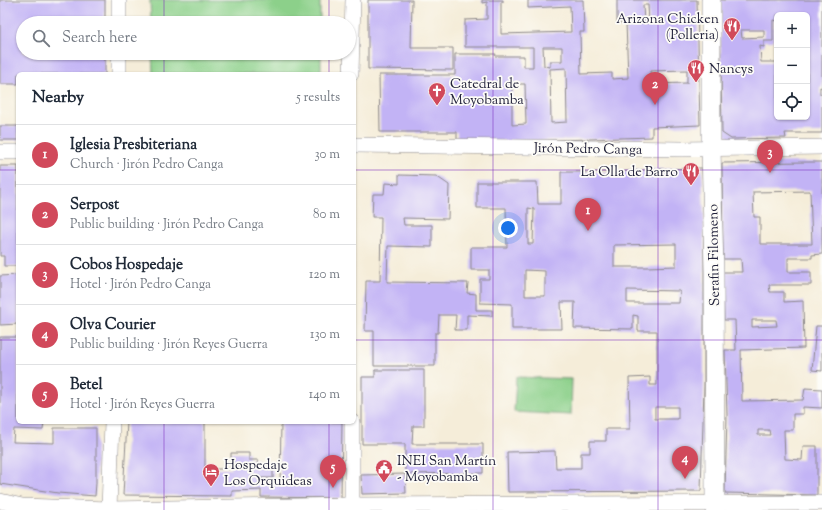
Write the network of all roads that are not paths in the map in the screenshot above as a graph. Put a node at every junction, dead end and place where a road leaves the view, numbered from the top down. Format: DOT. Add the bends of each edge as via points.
graph roads {
  1 [pos="119,0"];
  2 [pos="353,0"];
  3 [pos="711,0"];
  4 [pos="119,16"];
  5 [pos="353,16"];
  6 [pos="119,60"];
  7 [pos="351,60"];
  8 [pos="119,72"];
  9 [pos="351,72"];
  10 [pos="356,145"];
  11 [pos="822,147"];
  12 [pos="711,148"];
  13 [pos="0,152"];
  14 [pos="16,152"];
  15 [pos="112,424"];
  16 [pos="352,424"];
  17 [pos="0,500"];
  18 [pos="822,503"];
  19 [pos="715,507"];
  20 [pos="352,508"];
  21 [pos="109,509"];
  1 -- 4 [label="street"];
  2 -- 5 [label="street"];
  3 -- 12 [label="main road, Serafin Filomeno"];
  6 -- 8 [label="street"];
  7 -- 9 [label="street"];
  10 -- 12 [label="street, Jirón Pedro Canga"];
  11 -- 12 [label="street, Jirón Pedro Canga"];
  12 -- 19 [label="main road, Serafin Filomeno"];
  13 -- 14 [label="street"];
  15 -- 21 [label="street"];
  16 -- 20 [label="street"];
  17 -- 21 [label="street" via="22,506"];
  18 -- 19 [label="street"];
  19 -- 20 [label="street"];
  20 -- 21 [label="street"];
}
